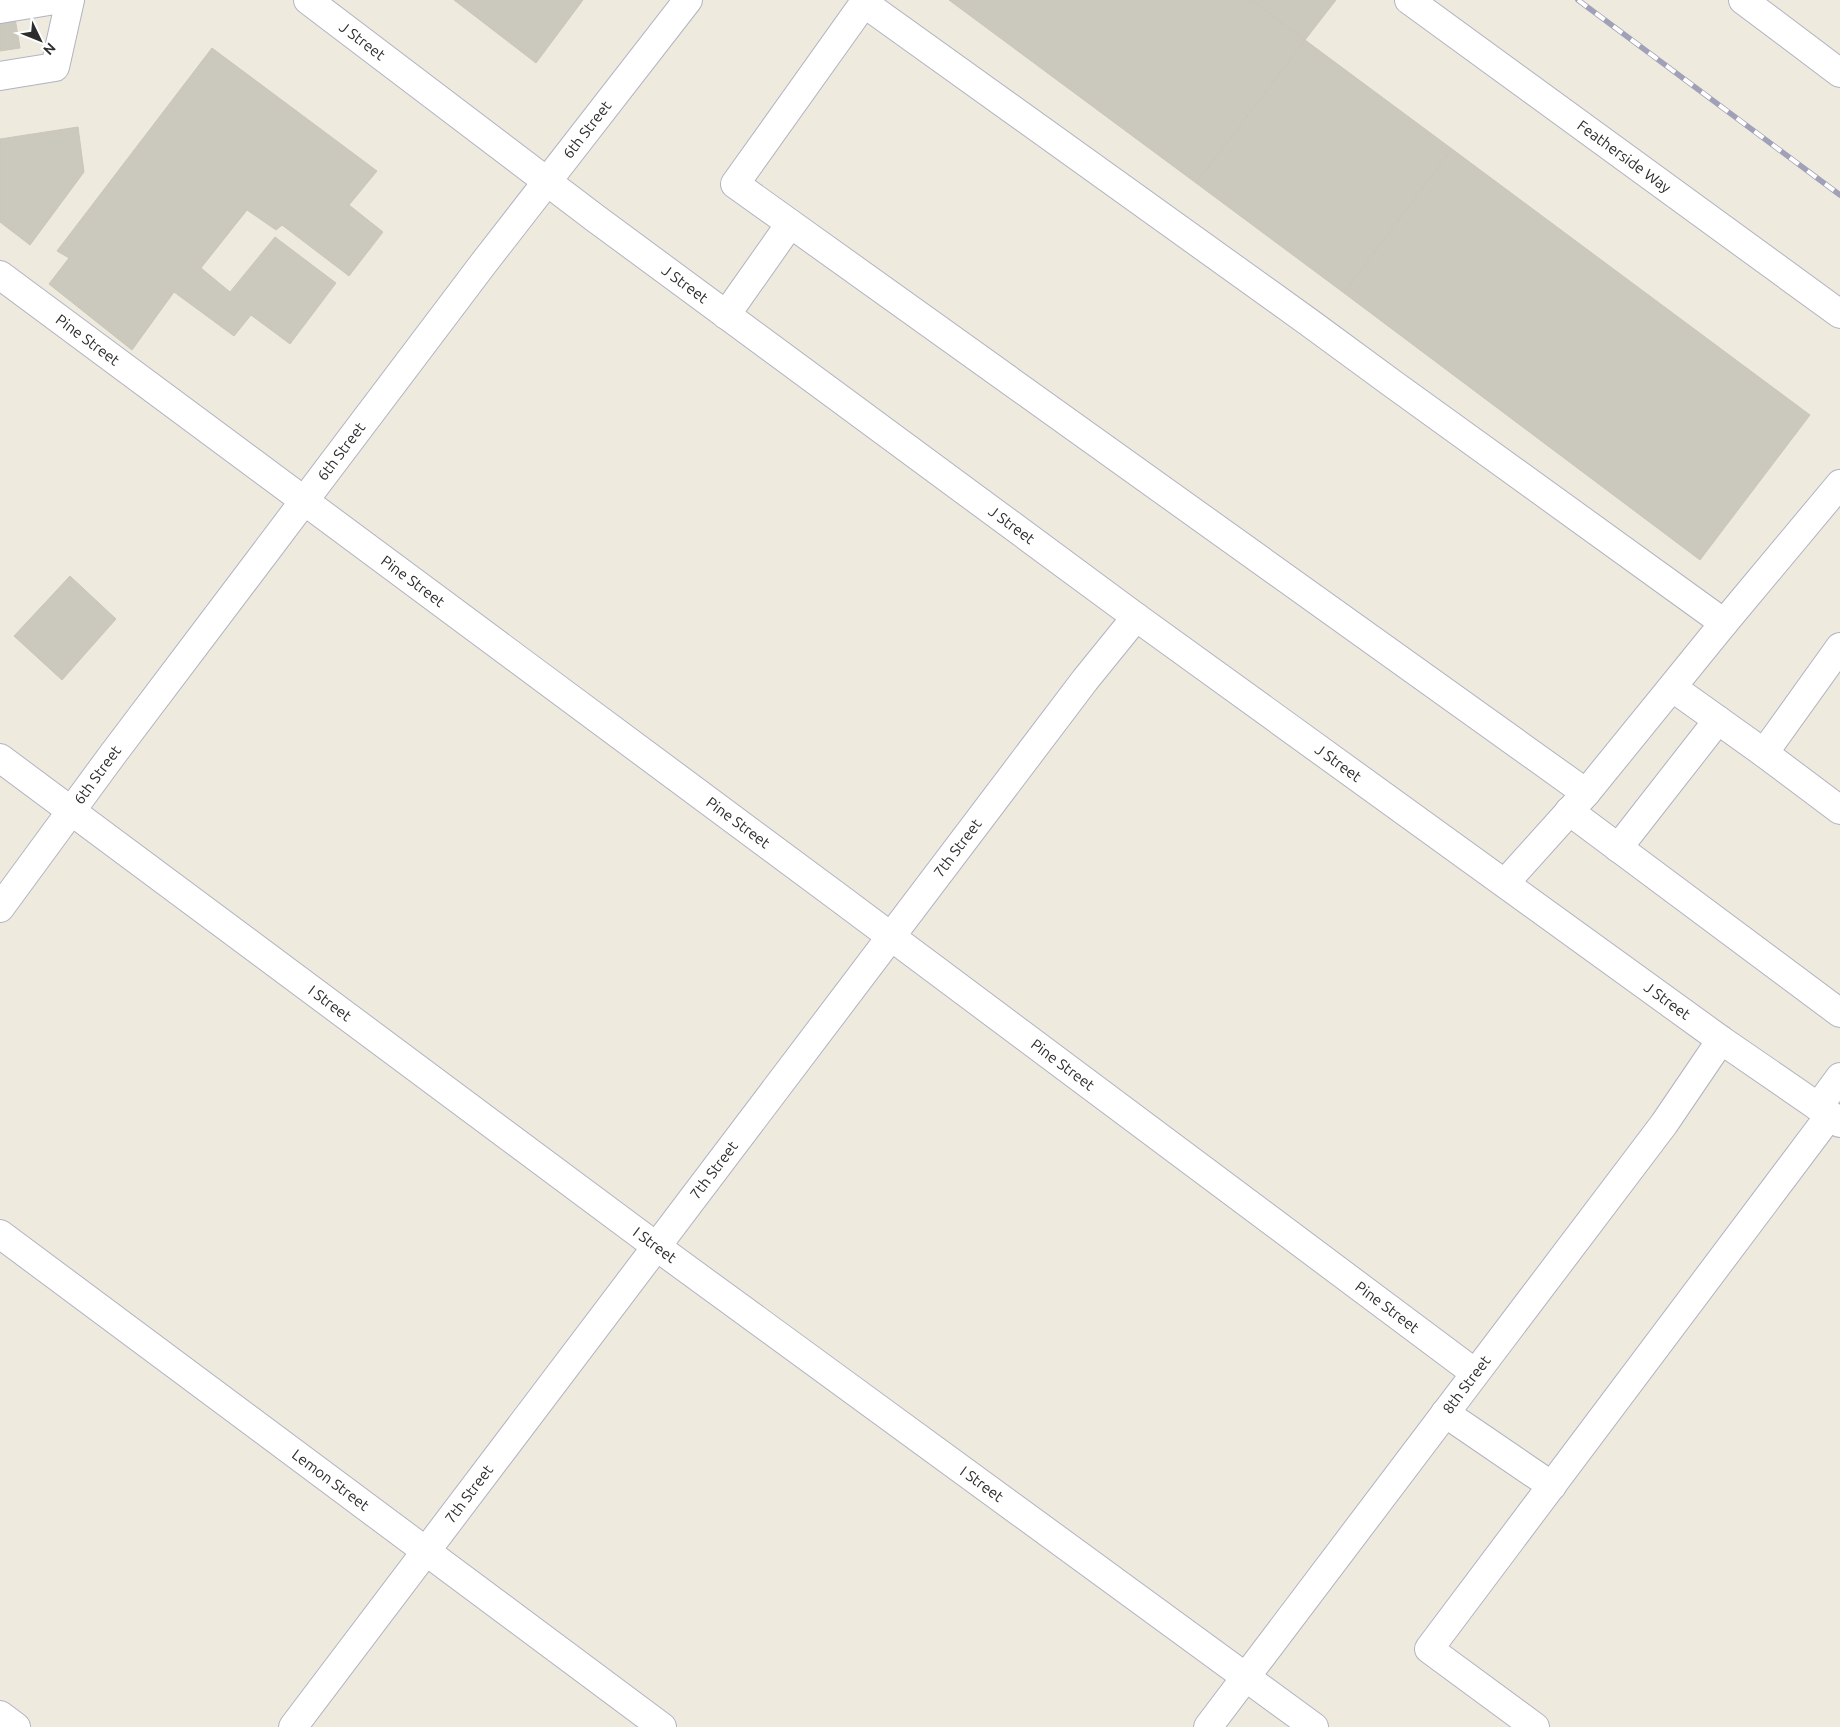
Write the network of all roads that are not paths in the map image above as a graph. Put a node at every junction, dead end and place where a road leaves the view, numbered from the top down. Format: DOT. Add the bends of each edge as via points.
graph roads {
  1 [pos="55,0"];
  2 [pos="70,0"];
  3 [pos="308,0"];
  4 [pos="688,0"];
  5 [pos="1410,0"];
  6 [pos="1743,0"];
  7 [pos="0,9"];
  8 [pos="1840,73"];
  9 [pos="0,76"];
  10 [pos="548,182"];
  11 [pos="790,224"];
  12 [pos="0,275"];
  13 [pos="1840,314"];
  14 [pos="726,315"];
  15 [pos="1840,485"];
  16 [pos="305,501"];
  17 [pos="1136,617"];
  18 [pos="1724,623"];
  19 [pos="1840,647"];
  20 [pos="1673,688"];
  21 [pos="1718,720"];
  22 [pos="1764,752"];
  23 [pos="0,758"];
  24 [pos="1578,802"];
  25 [pos="1840,810"];
  26 [pos="72,812"];
  27 [pos="1618,848"];
  28 [pos="1505,883"];
  29 [pos="0,908"];
  30 [pos="891,936"];
  31 [pos="1840,1013"];
  32 [pos="1721,1040"];
  33 [pos="1840,1077"];
  34 [pos="1829,1115"];
  35 [pos="0,1234"];
  36 [pos="657,1246"];
  37 [pos="1475,1373"];
  38 [pos="1445,1413"];
  39 [pos="1552,1486"];
  40 [pos="424,1551"];
  41 [pos="1246,1676"];
  42 [pos="0,1715"];
  43 [pos="16,1727"];
  44 [pos="293,1727"];
  45 [pos="662,1727"];
  46 [pos="1208,1727"];
  47 [pos="1314,1727"];
  48 [pos="1535,1727"];
  1 -- 7 [label="street"];
  2 -- 9 [label="street" via="55,67"];
  3 -- 10 [label="street, J Street"];
  4 -- 10 [label="street, 6th Street"];
  5 -- 13 [label="street, Featherside Way"];
  6 -- 8 [label="street"];
  10 -- 14 [label="street, J Street"];
  10 -- 16 [label="street, 6th Street"];
  11 -- 14 [label="street"];
  11 -- 18 [label="street" via="735,184 864,3"];
  11 -- 24 [label="street"];
  12 -- 16 [label="street, Pine Street"];
  14 -- 17 [label="street, J Street"];
  15 -- 18 [label="street"];
  16 -- 26 [label="street, 6th Street"];
  16 -- 30 [label="street, Pine Street"];
  17 -- 28 [label="street, J Street"];
  17 -- 30 [label="street, 7th Street"];
  18 -- 20 [label="street"];
  19 -- 22 [label="street"];
  20 -- 21 [label="street"];
  20 -- 24 [label="street"];
  21 -- 22 [label="street"];
  21 -- 27 [label="street"];
  22 -- 25 [label="street"];
  23 -- 26 [label="street, I Street"];
  24 -- 27 [label="street"];
  24 -- 28 [label="street"];
  26 -- 29 [label="street, 6th Street"];
  26 -- 36 [label="street, I Street"];
  27 -- 31 [label="street"];
  28 -- 32 [label="street, J Street"];
  30 -- 36 [label="street, 7th Street"];
  30 -- 37 [label="street, Pine Street"];
  32 -- 34 [label="street, J Street"];
  32 -- 37 [label="street, 8th Street" via="1664,1124"];
  33 -- 34 [label="street"];
  34 -- 39 [label="street"];
  35 -- 40 [label="street, Lemon Street"];
  36 -- 40 [label="street, 7th Street"];
  36 -- 41 [label="street, I Street"];
  37 -- 38 [label="street, 8th Street"];
  38 -- 39 [label="street"];
  38 -- 41 [label="street, 8th Street"];
  39 -- 48 [label="street" via="1429,1649"];
  40 -- 44 [label="street, 7th Street"];
  40 -- 45 [label="street, Lemon Street"];
  41 -- 46 [label="street, 8th Street"];
  41 -- 47 [label="street, I Street"];
  42 -- 43 [label="street"];
}
